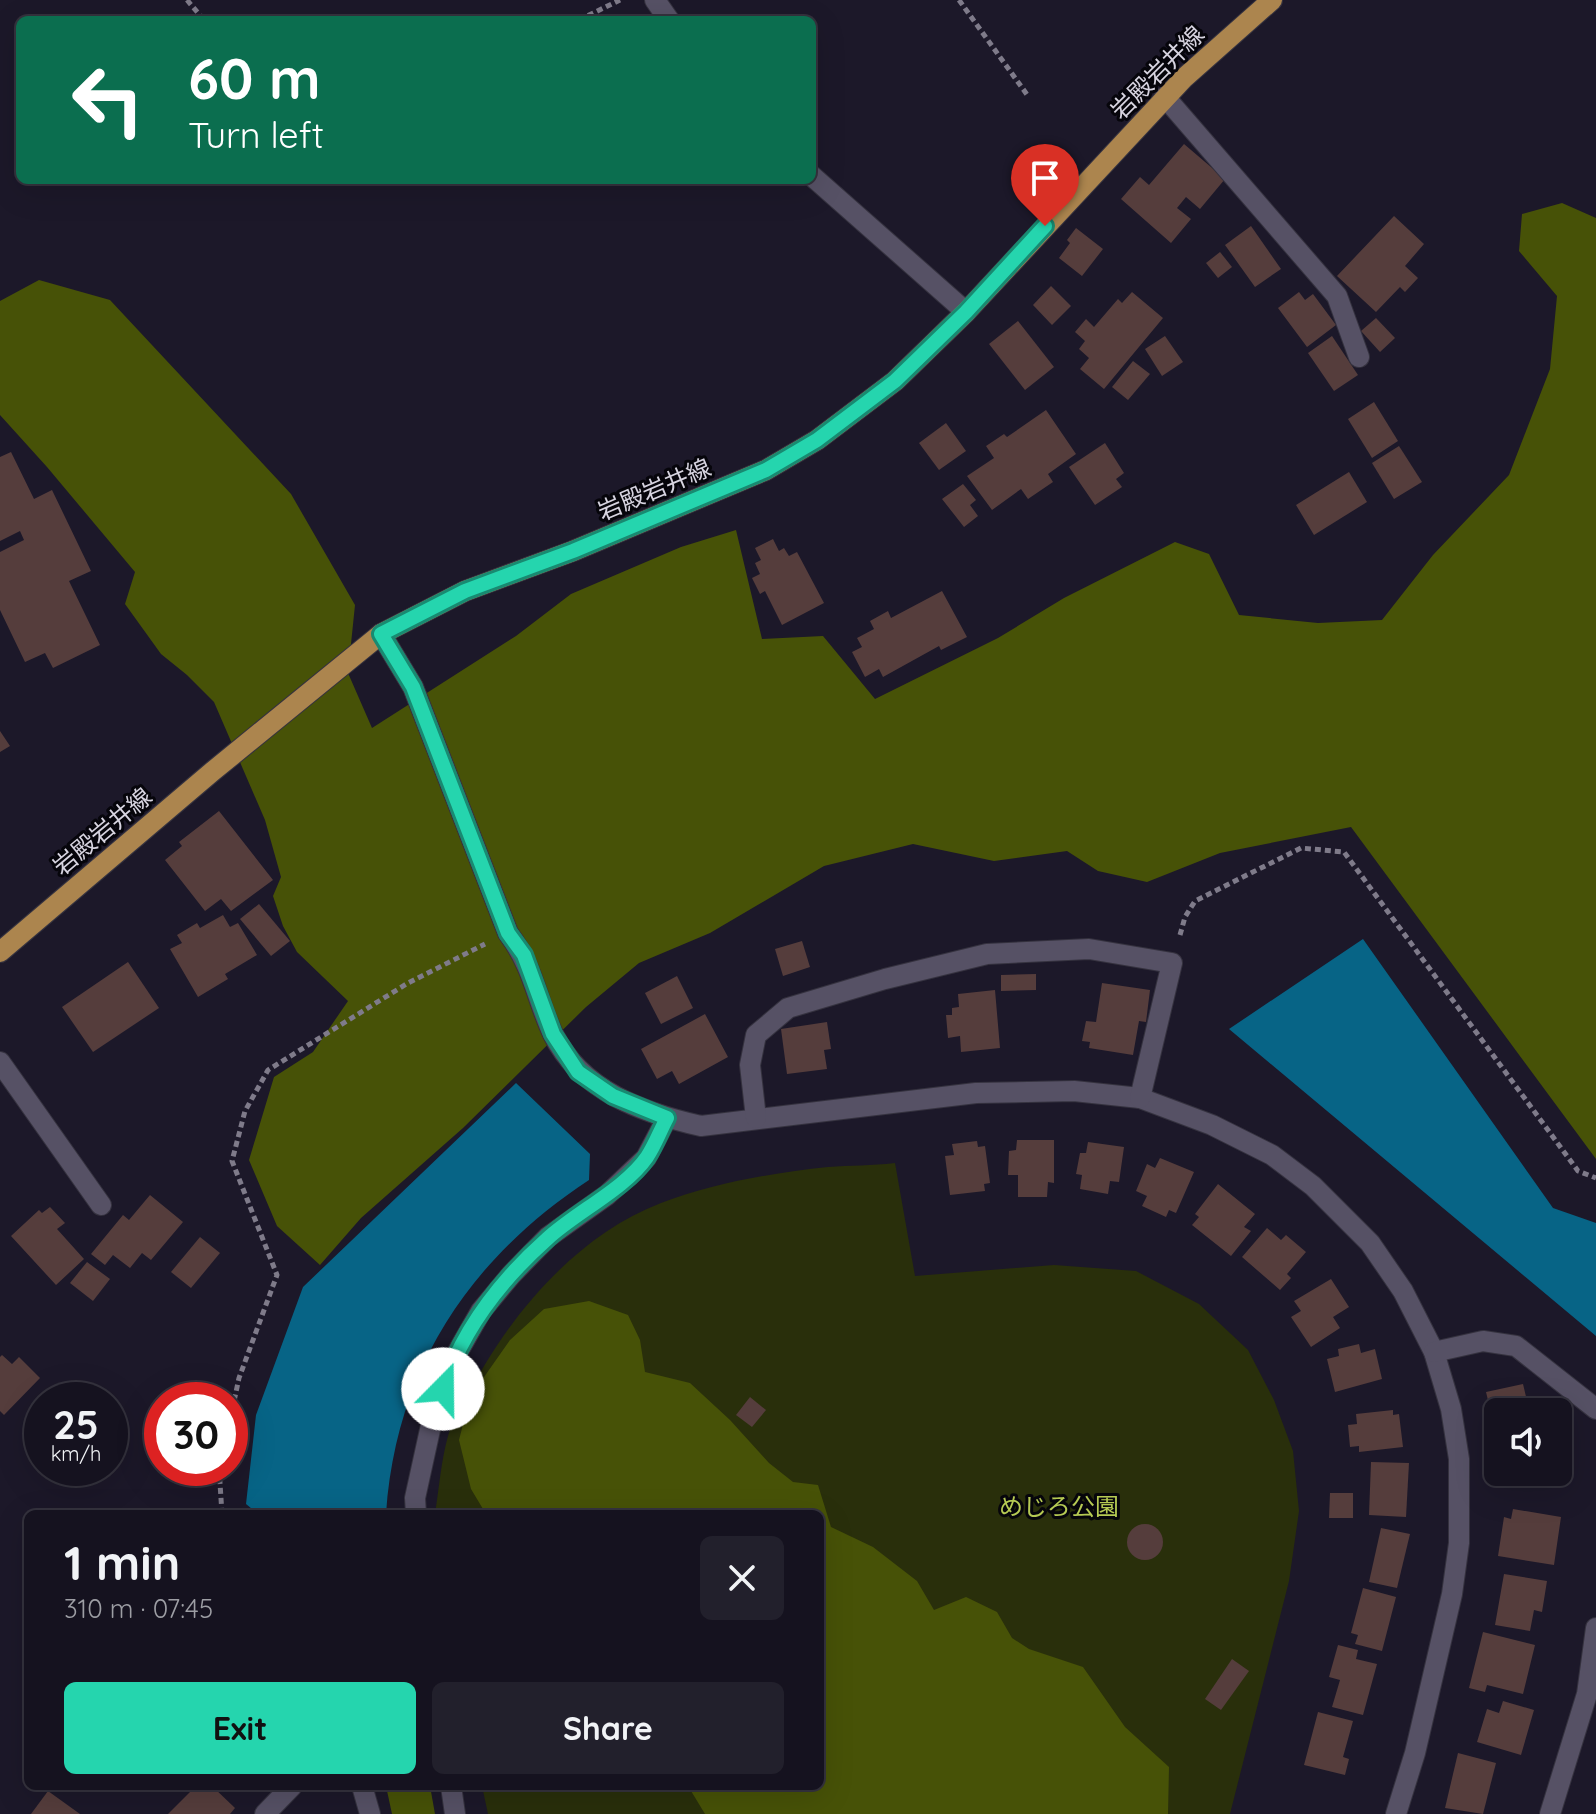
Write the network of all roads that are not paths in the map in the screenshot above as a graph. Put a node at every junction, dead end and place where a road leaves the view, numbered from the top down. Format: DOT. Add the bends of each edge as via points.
graph roads {
  1 [pos="1272,0"];
  2 [pos="1165,97"];
  3 [pos="816,180"];
  4 [pos="966,312"];
  5 [pos="1359,357"];
  6 [pos="381,634"];
  7 [pos="0,952"];
  8 [pos="0,1062"];
  9 [pos="1140,1098"];
  10 [pos="667,1118"];
  11 [pos="756,1118"];
  12 [pos="101,1205"];
  13 [pos="1434,1352"];
  14 [pos="1596,1409"];
  15 [pos="416,1510"];
  16 [pos="1595,1640"];
  17 [pos="288,1790"];
  18 [pos="363,1790"];
  19 [pos="452,1790"];
  20 [pos="265,1814"];
  21 [pos="370,1814"];
  22 [pos="455,1814"];
  23 [pos="1396,1814"];
  24 [pos="1550,1814"];
  1 -- 2 [label="main road, 岩殿岩井線"];
  2 -- 4 [label="main road, 岩殿岩井線"];
  2 -- 5 [label="street" via="1337,296"];
  3 -- 4 [label="street"];
  4 -- 6 [label="main road, 岩殿岩井線" via="895,381 817,440 766,470 465,591"];
  6 -- 7 [label="main road, 岩殿岩井線"];
  6 -- 10 [label="street" via="413,687 553,1034 578,1072 613,1096"];
  8 -- 12 [label="street"];
  9 -- 11 [label="street" via="1074,1091 976,1093"];
  9 -- 11 [label="street" via="1172,963 1089,949 987,954 788,1008 756,1035 750,1065"];
  9 -- 13 [label="street" via="1272,1155 1313,1186 1370,1243 1403,1291"];
  10 -- 11 [label="street" via="701,1126"];
  10 -- 15 [label="street" via="646,1158 607,1195 548,1237 481,1311 452,1362 433,1416"];
  13 -- 14 [label="street" via="1483,1341 1516,1346"];
  13 -- 23 [label="street" via="1459,1459 1459,1543 1433,1681"];
  16 -- 24 [label="street" via="1587,1694"];
  17 -- 20 [label="street"];
  18 -- 21 [label="street"];
  19 -- 22 [label="street"];
}
